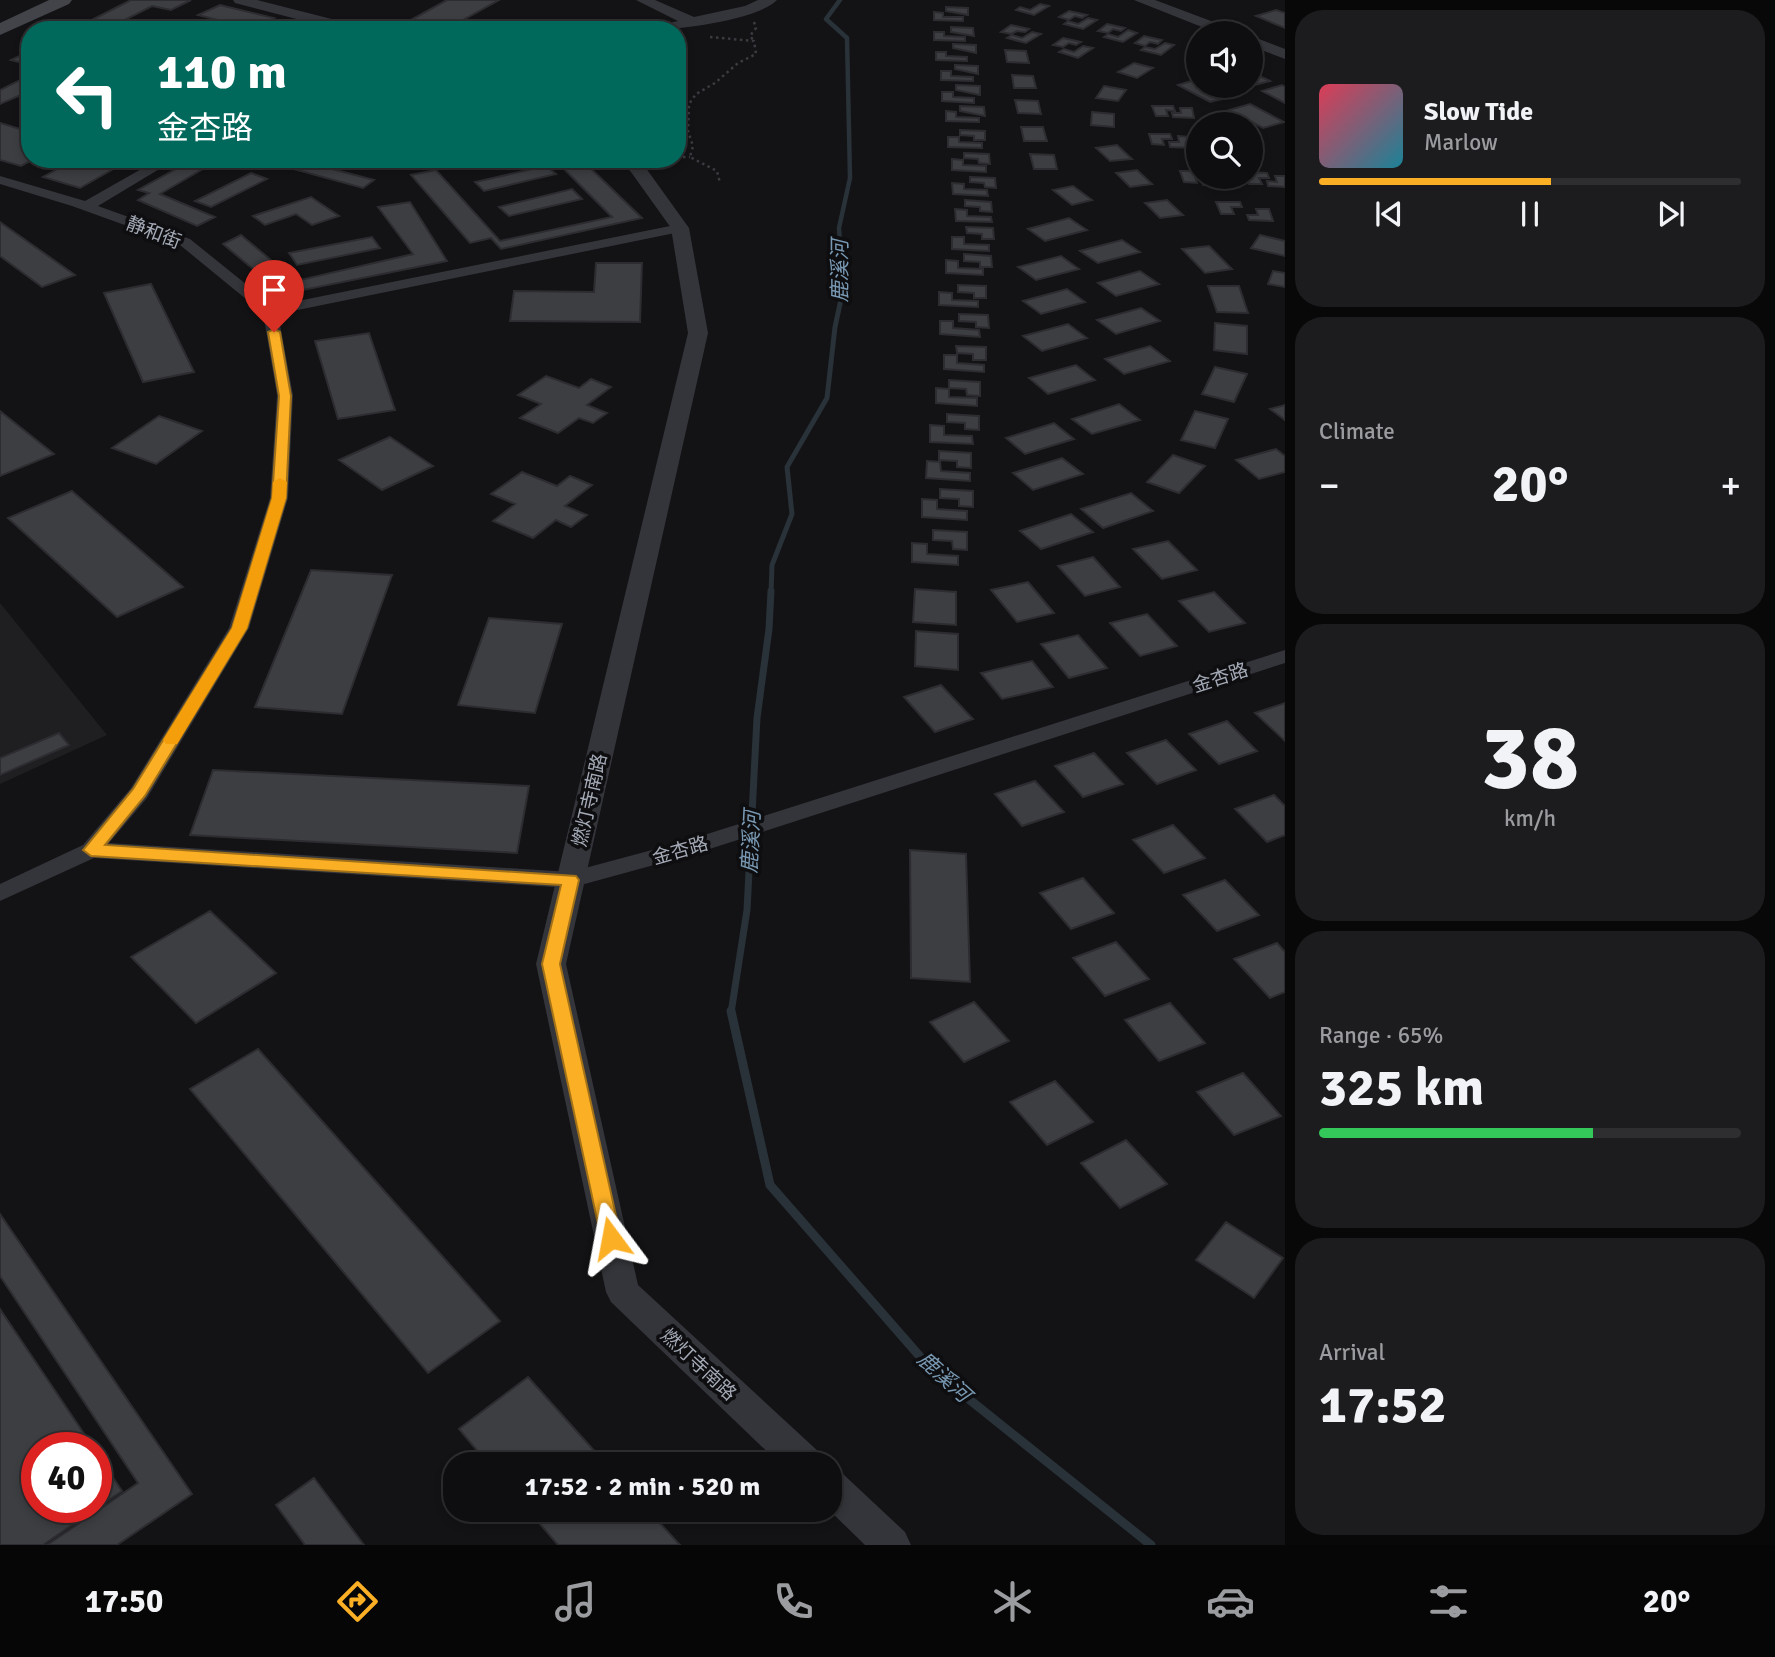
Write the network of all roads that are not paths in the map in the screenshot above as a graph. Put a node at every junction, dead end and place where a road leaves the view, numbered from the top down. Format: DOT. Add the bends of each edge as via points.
graph roads {
  1 [pos="48,0"];
  2 [pos="63,0"];
  3 [pos="240,0"];
  4 [pos="643,0"];
  5 [pos="770,0"];
  6 [pos="1141,0"];
  7 [pos="323,21"];
  8 [pos="1198,21"];
  9 [pos="0,22"];
  10 [pos="693,22"];
  11 [pos="686,23"];
  12 [pos="0,30"];
  13 [pos="1263,46"];
  14 [pos="1285,54"];
  15 [pos="153,168"];
  16 [pos="637,168"];
  17 [pos="0,180"];
  18 [pos="87,206"];
  19 [pos="680,228"];
  20 [pos="270,311"];
  21 [pos="1285,656"];
  22 [pos="91,850"];
  23 [pos="570,880"];
  24 [pos="0,893"];
  25 [pos="793,1452"];
  26 [pos="842,1497"];
  27 [pos="892,1545"];
  1 -- 9 [label="main road"];
  2 -- 12 [label="main road"];
  3 -- 7 [label="street"];
  4 -- 10 [label="street"];
  5 -- 10 [label="street"];
  6 -- 8 [label="street"];
  10 -- 11 [label="street"];
  13 -- 14 [label="street"];
  15 -- 18 [label="street"];
  16 -- 19 [label="street, 燃灯寺南路"];
  17 -- 18 [label="street, 静和街"];
  18 -- 20 [label="street, 静和街" via="185,242"];
  19 -- 20 [label="street"];
  19 -- 23 [label="street, 燃灯寺南路" via="698,333"];
  20 -- 22 [label="street" via="285,396 279,498 239,628 139,793"];
  21 -- 23 [label="street, 金杏路" via="686,849"];
  22 -- 23 [label="street, 金杏路"];
  22 -- 24 [label="street"];
  23 -- 25 [label="street, 燃灯寺南路" via="551,964 623,1292"];
  26 -- 27 [label="street"];
}
